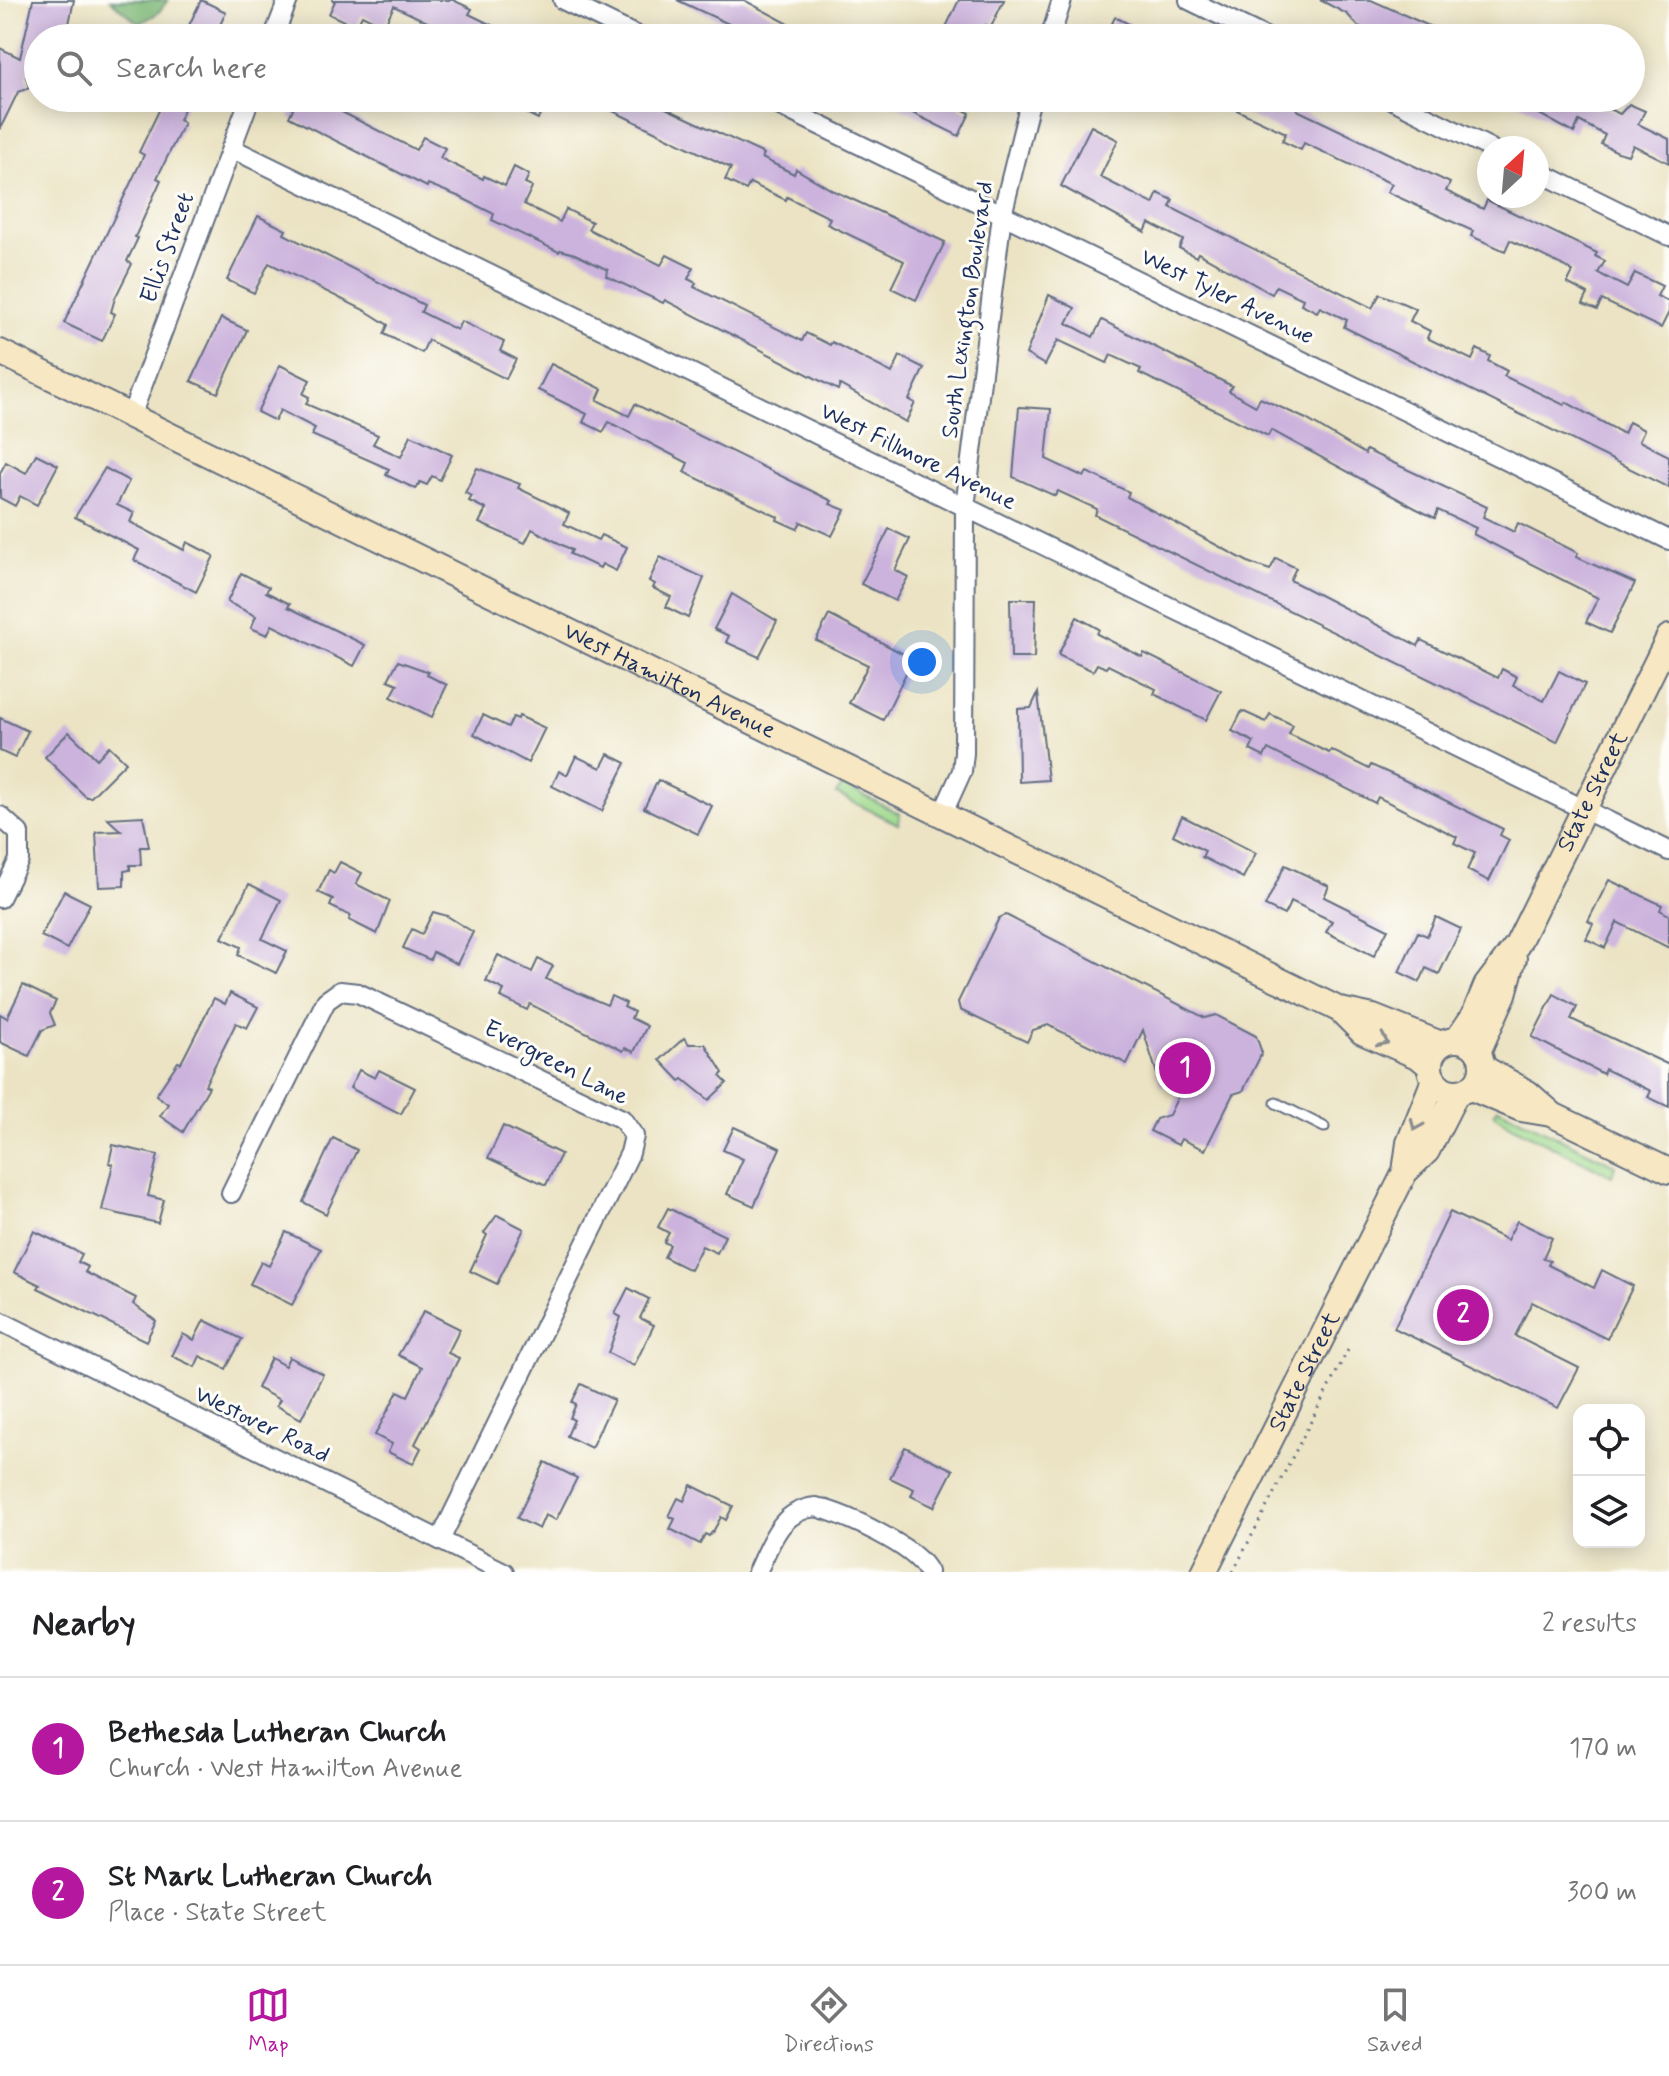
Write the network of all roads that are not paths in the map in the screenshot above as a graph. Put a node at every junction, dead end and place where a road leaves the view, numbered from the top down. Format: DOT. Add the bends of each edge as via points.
graph roads {
  1 [pos="288,0"];
  2 [pos="563,0"];
  3 [pos="1062,0"];
  4 [pos="1189,0"];
  5 [pos="279,24"];
  6 [pos="612,24"];
  7 [pos="1054,24"];
  8 [pos="1238,24"];
  9 [pos="245,112"];
  10 [pos="792,112"];
  11 [pos="1028,112"];
  12 [pos="1417,112"];
  13 [pos="1477,142"];
  14 [pos="231,148"];
  15 [pos="1549,177"];
  16 [pos="1002,215"];
  17 [pos="1669,236"];
  18 [pos="0,352"];
  19 [pos="131,416"];
  20 [pos="965,507"];
  21 [pos="1669,540"];
  22 [pos="1669,637"];
  23 [pos="1584,810"];
  24 [pos="942,815"];
  25 [pos="0,816"];
  26 [pos="1669,851"];
  27 [pos="0,898"];
  28 [pos="1517,945"];
  29 [pos="1440,1058"];
  30 [pos="1472,1075"];
  31 [pos="1276,1103"];
  32 [pos="1324,1127"];
  33 [pos="1669,1171"];
  34 [pos="1405,1172"];
  35 [pos="231,1193"];
  36 [pos="0,1321"];
  37 [pos="440,1540"];
  38 [pos="504,1572"];
  39 [pos="757,1572"];
  40 [pos="928,1572"];
  41 [pos="1204,1572"];
  1 -- 5 [label="street"];
  2 -- 6 [label="street"];
  3 -- 7 [label="street"];
  4 -- 8 [label="street"];
  9 -- 14 [label="street, Ellis Street"];
  10 -- 16 [label="street, West Tyler Avenue"];
  11 -- 16 [label="street, South Lexington Boulevard"];
  12 -- 13 [label="street"];
  14 -- 19 [label="street, Ellis Street"];
  14 -- 20 [label="street, West Fillmore Avenue"];
  15 -- 17 [label="street"];
  16 -- 20 [label="street, South Lexington Boulevard"];
  16 -- 21 [label="street, West Tyler Avenue"];
  18 -- 19 [label="street, West Hamilton Avenue"];
  19 -- 24 [label="street, West Hamilton Avenue"];
  20 -- 23 [label="street, West Fillmore Avenue"];
  20 -- 24 [label="street, South Lexington Boulevard" via="964,753 962,771"];
  22 -- 23 [label="street, State Street"];
  23 -- 26 [label="street, West Fillmore Avenue"];
  23 -- 28 [label="street, State Street"];
  24 -- 29 [label="street, West Hamilton Avenue" via="1340,1010 1362,1032 1419,1057"];
  25 -- 27 [label="street" via="19,833 19,860"];
  28 -- 29 [label="street, State Street"];
  28 -- 30 [label="street, State Street"];
  29 -- 30 [label="street"];
  29 -- 30 [label="street"];
  29 -- 34 [label="street, State Street, one-way" via="1409,1143"];
  30 -- 33 [label="street" via="1528,1093 1553,1115"];
  30 -- 34 [label="street, State Street" via="1427,1151"];
  31 -- 32 [label="lane"];
  34 -- 41 [label="street, State Street"];
  35 -- 37 [label="street, Evergreen Lane" via="326,1001 340,991 358,993 622,1119 634,1136"];
  36 -- 37 [label="street, Westover Road"];
  37 -- 38 [label="street, Westover Road"];
  39 -- 40 [label="street" via="789,1515 816,1507 909,1550"];
}
